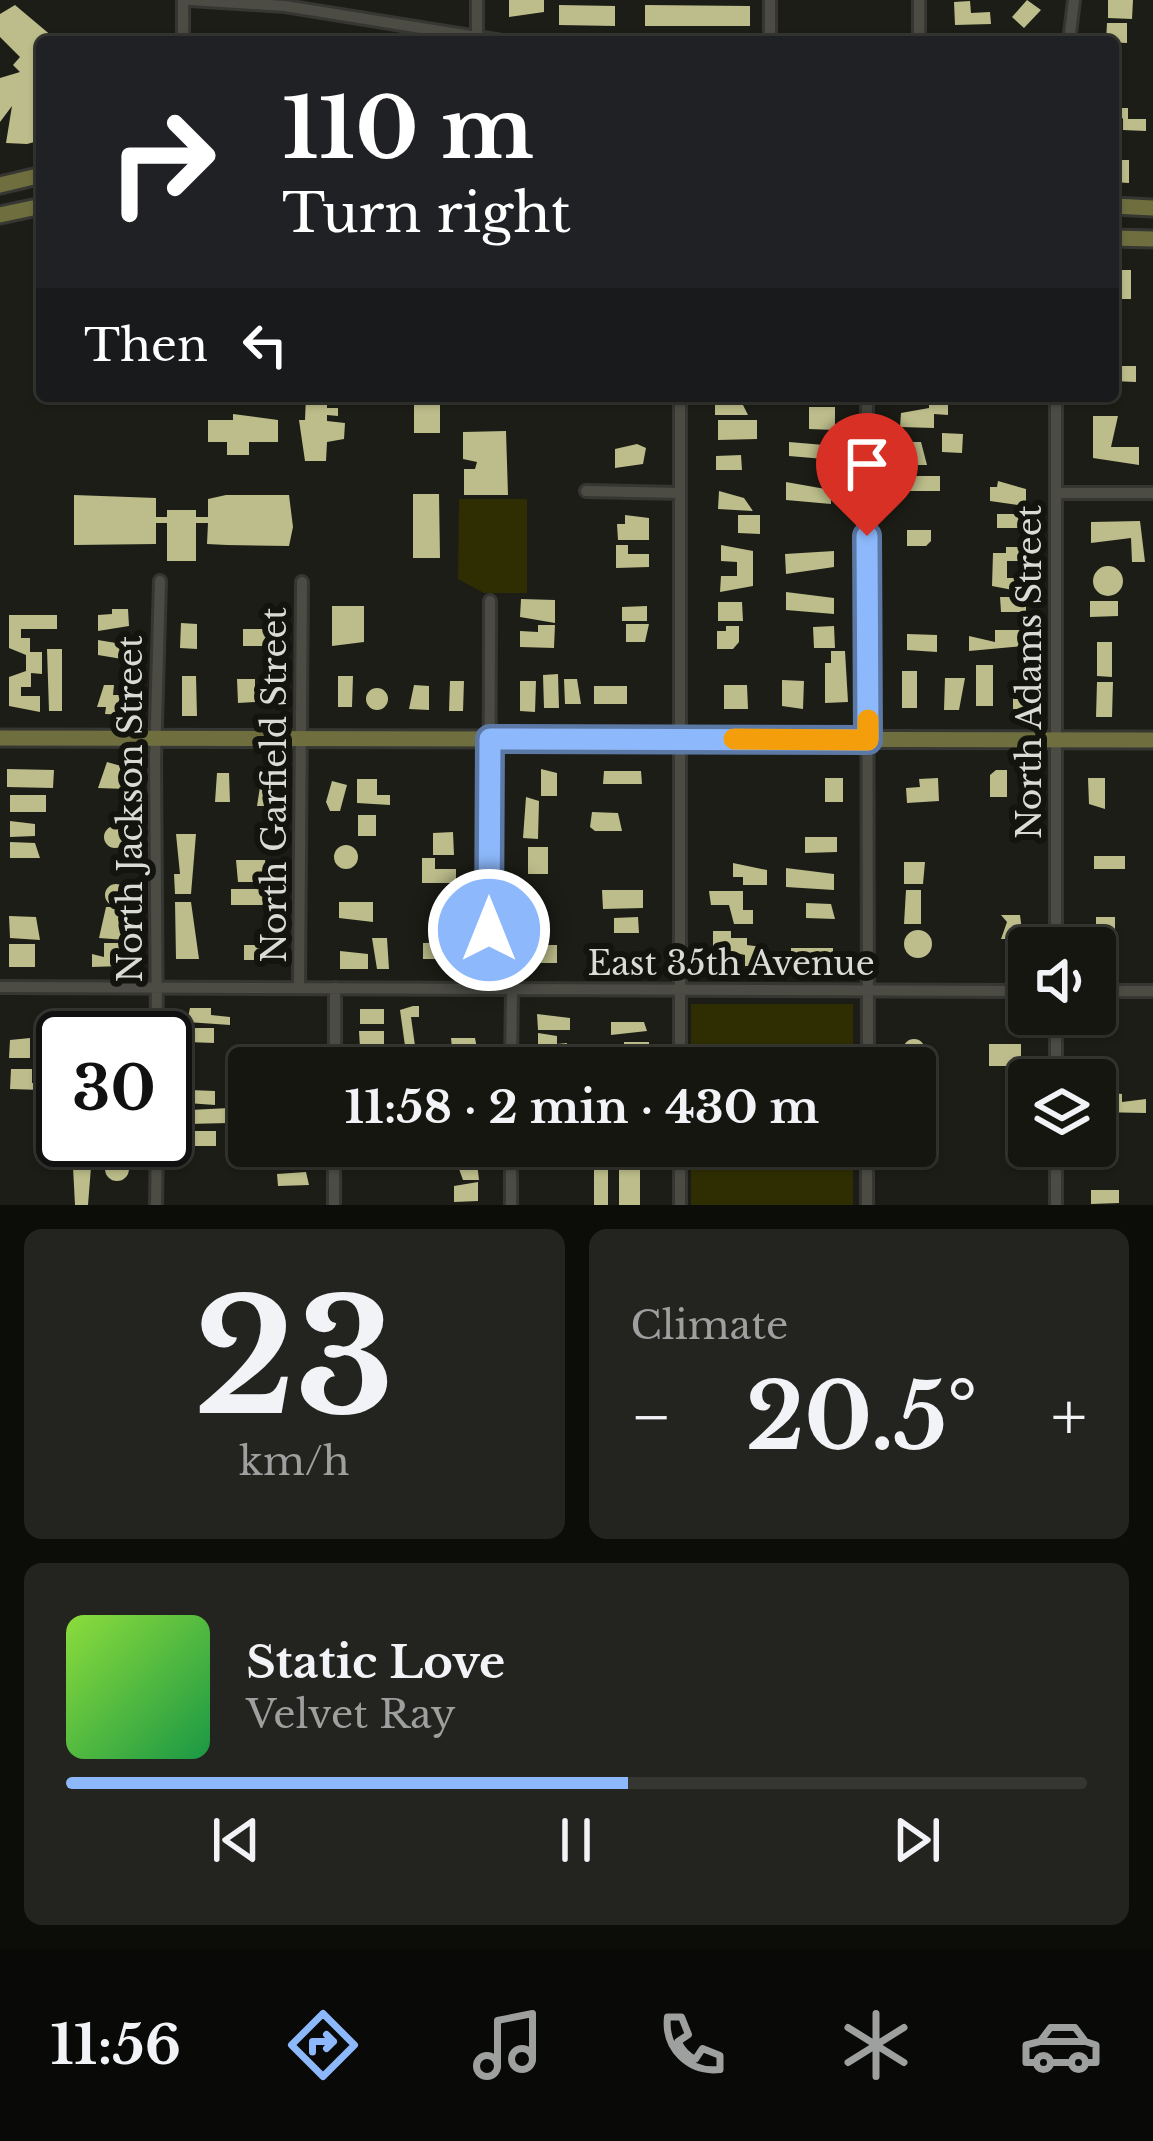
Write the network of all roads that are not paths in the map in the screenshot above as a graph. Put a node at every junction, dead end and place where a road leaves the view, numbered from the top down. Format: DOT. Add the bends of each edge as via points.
graph roads {
  1 [pos="187,0"];
  2 [pos="477,0"];
  3 [pos="770,0"];
  4 [pos="919,0"];
  5 [pos="1074,0"];
  6 [pos="332,6"];
  7 [pos="184,36"];
  8 [pos="460,36"];
  9 [pos="477,36"];
  10 [pos="770,36"];
  11 [pos="919,36"];
  12 [pos="1070,36"];
  13 [pos="36,176"];
  14 [pos="0,185"];
  15 [pos="1119,206"];
  16 [pos="36,207"];
  17 [pos="1153,208"];
  18 [pos="0,215"];
  19 [pos="1119,238"];
  20 [pos="1153,239"];
  21 [pos="680,402"];
  22 [pos="867,402"];
  23 [pos="1056,402"];
  24 [pos="586,491"];
  25 [pos="680,493"];
  26 [pos="1056,493"];
  27 [pos="1153,493"];
  28 [pos="160,581"];
  29 [pos="302,582"];
  30 [pos="490,601"];
  31 [pos="0,738"];
  32 [pos="155,738"];
  33 [pos="301,738"];
  34 [pos="490,739"];
  35 [pos="679,739"];
  36 [pos="868,740"];
  37 [pos="1057,740"];
  38 [pos="1153,740"];
  39 [pos="1056,927"];
  40 [pos="0,987"];
  41 [pos="154,988"];
  42 [pos="299,988"];
  43 [pos="335,988"];
  44 [pos="489,989"];
  45 [pos="512,989"];
  46 [pos="680,990"];
  47 [pos="868,990"];
  48 [pos="1008,991"];
  49 [pos="1116,991"];
  50 [pos="1153,992"];
  51 [pos="156,1011"];
  52 [pos="334,1047"];
  53 [pos="512,1047"];
  54 [pos="680,1047"];
  55 [pos="868,1047"];
  56 [pos="157,1167"];
  57 [pos="334,1167"];
  58 [pos="511,1167"];
  59 [pos="680,1167"];
  60 [pos="867,1167"];
  61 [pos="1056,1167"];
  62 [pos="156,1205"];
  63 [pos="334,1205"];
  64 [pos="511,1205"];
  65 [pos="680,1205"];
  66 [pos="867,1205"];
  67 [pos="1056,1205"];
  1 -- 6 [label="street"];
  1 -- 7 [label="street"];
  2 -- 9 [label="street"];
  3 -- 10 [label="street"];
  4 -- 11 [label="street"];
  5 -- 12 [label="street"];
  6 -- 8 [label="street"];
  13 -- 14 [label="street"];
  15 -- 17 [label="street"];
  16 -- 18 [label="street"];
  19 -- 20 [label="street"];
  21 -- 25 [label="street"];
  22 -- 36 [label="street"];
  23 -- 26 [label="street, North Adams Street"];
  24 -- 25 [label="street"];
  25 -- 35 [label="street"];
  26 -- 27 [label="street"];
  26 -- 37 [label="street, North Adams Street"];
  28 -- 32 [label="street, North Jackson Street"];
  29 -- 33 [label="street, North Garfield Street"];
  30 -- 34 [label="street"];
  31 -- 32 [label="street"];
  32 -- 33 [label="street"];
  32 -- 41 [label="street, North Jackson Street"];
  33 -- 34 [label="street"];
  33 -- 42 [label="street, North Garfield Street"];
  34 -- 35 [label="street"];
  34 -- 44 [label="street"];
  35 -- 36 [label="street"];
  35 -- 46 [label="street"];
  36 -- 37 [label="street"];
  36 -- 47 [label="street"];
  37 -- 38 [label="street"];
  37 -- 39 [label="street, North Adams Street"];
  40 -- 41 [label="street, East 35th Avenue"];
  41 -- 42 [label="street, East 35th Avenue"];
  41 -- 51 [label="street, North Jackson Street"];
  42 -- 43 [label="street, East 35th Avenue"];
  43 -- 44 [label="street, East 35th Avenue"];
  43 -- 52 [label="street, North Garfield Street"];
  44 -- 45 [label="street, East 35th Avenue"];
  45 -- 46 [label="street, East 35th Avenue"];
  45 -- 53 [label="street"];
  46 -- 47 [label="street, East 35th Avenue"];
  46 -- 54 [label="street"];
  47 -- 48 [label="street, East 35th Avenue"];
  47 -- 55 [label="street"];
  49 -- 50 [label="street"];
  56 -- 62 [label="street"];
  57 -- 63 [label="street"];
  58 -- 64 [label="street"];
  59 -- 65 [label="street"];
  60 -- 66 [label="street"];
  61 -- 67 [label="street"];
}
